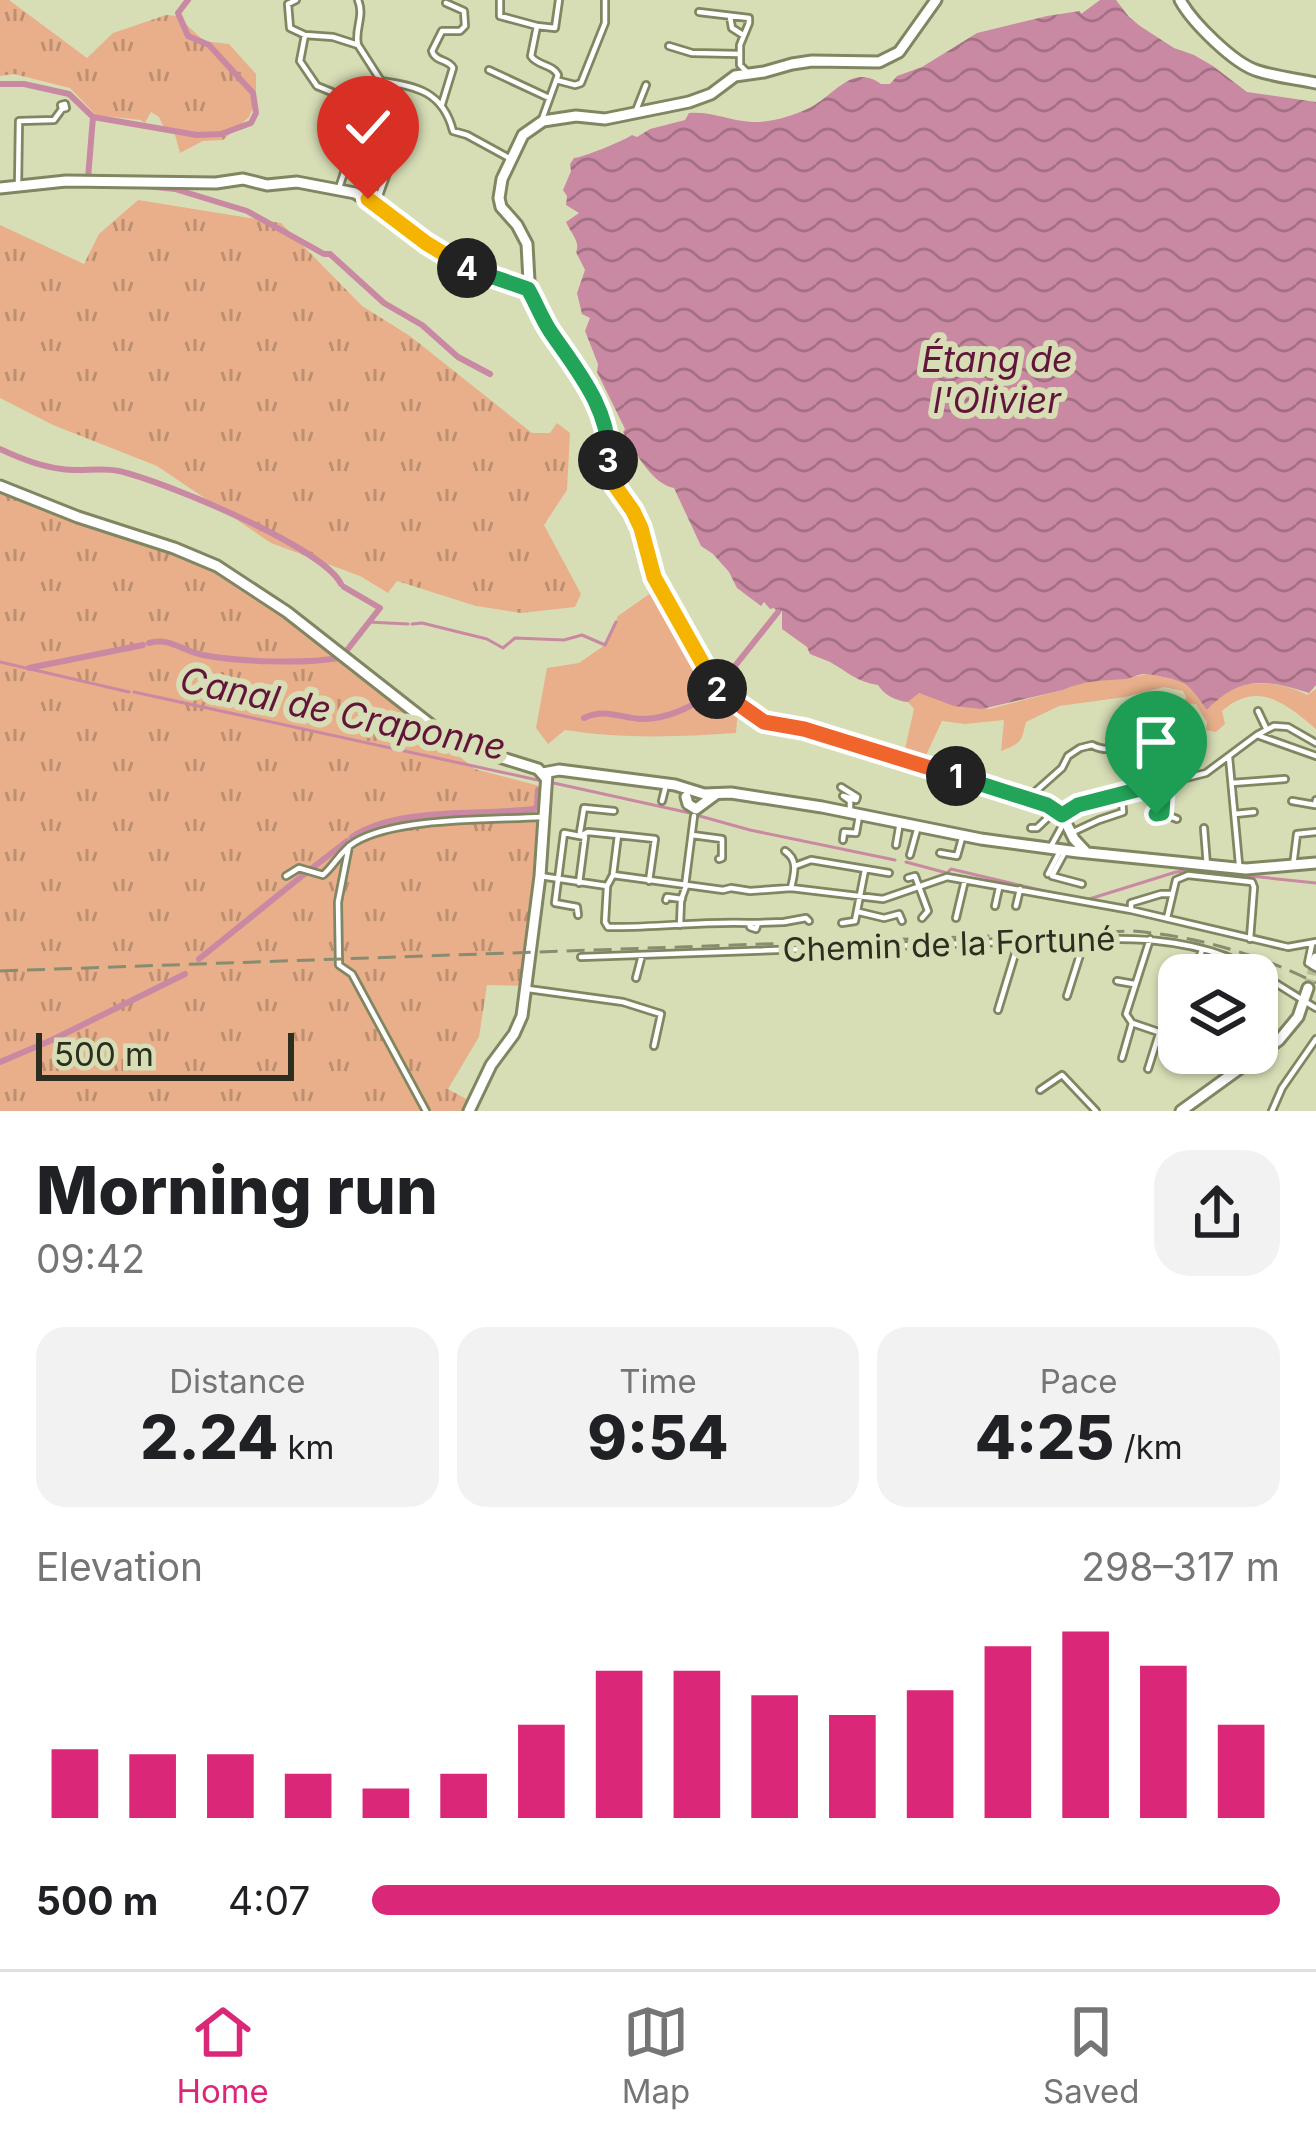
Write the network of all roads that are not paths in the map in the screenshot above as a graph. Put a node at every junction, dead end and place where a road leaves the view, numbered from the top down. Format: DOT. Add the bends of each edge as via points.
graph roads {
  1 [pos="296,0"];
  2 [pos="358,0"];
  3 [pos="500,0"];
  4 [pos="559,0"];
  5 [pos="605,0"];
  6 [pos="936,0"];
  7 [pos="1180,0"];
  8 [pos="446,3"];
  9 [pos="699,12"];
  10 [pos="730,17"];
  11 [pos="537,26"];
  12 [pos="305,35"];
  13 [pos="743,35"];
  14 [pos="358,45"];
  15 [pos="669,46"];
  16 [pos="740,54"];
  17 [pos="489,70"];
  18 [pos="748,73"];
  19 [pos="556,80"];
  20 [pos="1316,83"];
  21 [pos="646,85"];
  22 [pos="550,98"];
  23 [pos="442,105"];
  24 [pos="62,109"];
  25 [pos="635,113"];
  26 [pos="344,123"];
  27 [pos="540,123"];
  28 [pos="354,142"];
  29 [pos="511,159"];
  30 [pos="391,165"];
  31 [pos="18,186"];
  32 [pos="0,188"];
  33 [pos="338,191"];
  34 [pos="376,204"];
  35 [pos="532,294"];
  36 [pos="0,486"];
  37 [pos="1258,711"];
  38 [pos="1153,712"];
  39 [pos="1266,729"];
  40 [pos="1257,735"];
  41 [pos="1316,743"];
  42 [pos="1316,755"];
  43 [pos="1229,757"];
  44 [pos="545,770"];
  45 [pos="1285,779"];
  46 [pos="1232,782"];
  47 [pos="1164,783"];
  48 [pos="667,786"];
  49 [pos="841,787"];
  50 [pos="1122,799"];
  51 [pos="1032,800"];
  52 [pos="1316,800"];
  53 [pos="662,801"];
  54 [pos="696,802"];
  55 [pos="1292,802"];
  56 [pos="614,811"];
  57 [pos="855,812"];
  58 [pos="1059,812"];
  59 [pos="1254,812"];
  60 [pos="1235,814"];
  61 [pos="544,817"];
  62 [pos="1177,819"];
  63 [pos="900,822"];
  64 [pos="918,826"];
  65 [pos="1031,828"];
  66 [pos="1204,828"];
  67 [pos="1316,832"];
  68 [pos="582,834"];
  69 [pos="618,835"];
  70 [pos="692,835"];
  71 [pos="963,836"];
  72 [pos="843,840"];
  73 [pos="896,845"];
  74 [pos="1072,845"];
  75 [pos="350,846"];
  76 [pos="785,851"];
  77 [pos="940,853"];
  78 [pos="910,855"];
  79 [pos="718,859"];
  80 [pos="1316,863"];
  81 [pos="795,866"];
  82 [pos="1207,866"];
  83 [pos="1293,866"];
  84 [pos="1240,869"];
  85 [pos="865,870"];
  86 [pos="889,873"];
  87 [pos="1048,874"];
  88 [pos="614,875"];
  89 [pos="286,876"];
  90 [pos="540,876"];
  91 [pos="908,878"];
  92 [pos="557,880"];
  93 [pos="649,880"];
  94 [pos="965,880"];
  95 [pos="578,883"];
  96 [pos="1082,884"];
  97 [pos="608,886"];
  98 [pos="685,886"];
  99 [pos="1000,886"];
  100 [pos="791,887"];
  101 [pos="918,888"];
  102 [pos="1020,890"];
  103 [pos="1172,894"];
  104 [pos="861,898"];
  105 [pos="683,899"];
  106 [pos="666,900"];
  107 [pos="995,906"];
  108 [pos="1016,906"];
  109 [pos="1131,910"];
  110 [pos="858,912"];
  111 [pos="578,915"];
  112 [pos="922,918"];
  113 [pos="956,918"];
  114 [pos="1167,918"];
  115 [pos="809,921"];
  116 [pos="902,921"];
  117 [pos="842,923"];
  118 [pos="681,925"];
  119 [pos="1085,939"];
  120 [pos="1150,939"];
  121 [pos="1250,939"];
  122 [pos="1019,941"];
  123 [pos="1314,943"];
  124 [pos="1202,949"];
  125 [pos="642,954"];
  126 [pos="1200,954"];
  127 [pos="1216,954"];
  128 [pos="580,956"];
  129 [pos="1316,964"];
  130 [pos="637,979"];
  131 [pos="1117,981"];
  132 [pos="1134,984"];
  133 [pos="1278,986"];
  134 [pos="1308,988"];
  135 [pos="527,989"];
  136 [pos="1067,996"];
  137 [pos="1304,1001"];
  138 [pos="1316,1008"];
  139 [pos="998,1010"];
  140 [pos="1132,1023"];
  141 [pos="1158,1033"];
  142 [pos="1158,1036"];
  143 [pos="1278,1039"];
  144 [pos="1316,1040"];
  145 [pos="654,1046"];
  146 [pos="1122,1058"];
  147 [pos="1135,1060"];
  148 [pos="1233,1074"];
  149 [pos="1040,1090"];
  150 [pos="426,1111"];
  151 [pos="469,1111"];
  152 [pos="1096,1111"];
  153 [pos="1181,1111"];
  154 [pos="1272,1111"];
  1 -- 12 [label="street" via="288,4 290,28"];
  2 -- 14 [label="street"];
  3 -- 11 [label="street" via="500,16"];
  4 -- 11 [label="street" via="555,28"];
  5 -- 19 [label="street" via="583,80"];
  6 -- 18 [label="street" via="890,58"];
  7 -- 20 [label="street" via="1244,64"];
  8 -- 23 [label="street" via="464,11 465,26 442,31 433,51 453,68"];
  9 -- 10 [label="street"];
  10 -- 13 [label="street"];
  10 -- 13 [label="street" via="749,18"];
  11 -- 19 [label="street" via="531,58 556,70"];
  12 -- 14 [label="street"];
  12 -- 26 [label="street" via="299,61 317,86 351,102"];
  13 -- 16 [label="street"];
  14 -- 23 [label="street" via="377,78 418,88"];
  15 -- 16 [label="street"];
  16 -- 18 [label="street"];
  17 -- 22 [label="street"];
  18 -- 25 [label="street" via="700,99"];
  19 -- 22 [label="street"];
  21 -- 25 [label="street"];
  22 -- 27 [label="street"];
  23 -- 29 [label="street" via="453,130"];
  24 -- 31 [label="street" via="54,120 20,120"];
  25 -- 27 [label="street"];
  27 -- 29 [label="street"];
  28 -- 33 [label="street"];
  29 -- 35 [label="street" via="499,198 527,244"];
  30 -- 34 [label="street"];
  31 -- 32 [label="street"];
  31 -- 33 [label="street" via="243,179"];
  33 -- 34 [label="street"];
  34 -- 35 [label="street" via="470,270"];
  35 -- 51 [label="street" via="601,414 608,472 641,528 654,577 722,694 764,722"];
  36 -- 44 [label="street" via="217,566 448,738"];
  37 -- 39 [label="street"];
  38 -- 51 [label="street" via="1110,752 1092,745 1068,756"];
  39 -- 40 [label="street"];
  39 -- 41 [label="street" via="1288,727"];
  40 -- 42 [label="street"];
  40 -- 43 [label="street"];
  43 -- 46 [label="street"];
  43 -- 47 [label="street" via="1206,773"];
  44 -- 48 [label="street"];
  44 -- 61 [label="street"];
  45 -- 46 [label="street"];
  46 -- 60 [label="street"];
  47 -- 58 [label="street"];
  47 -- 62 [label="street" via="1159,813"];
  48 -- 53 [label="street"];
  48 -- 54 [label="street"];
  49 -- 57 [label="street" via="857,797 843,796"];
  50 -- 74 [label="street" via="1123,812 1099,820"];
  51 -- 58 [label="street"];
  52 -- 55 [label="street"];
  54 -- 57 [label="street" via="717,794"];
  54 -- 70 [label="street"];
  56 -- 68 [label="street" via="584,808"];
  57 -- 63 [label="street"];
  57 -- 72 [label="street" via="856,832 844,832"];
  58 -- 65 [label="street"];
  58 -- 74 [label="street"];
  59 -- 60 [label="street"];
  60 -- 84 [label="street"];
  61 -- 75 [label="street" via="415,825"];
  61 -- 90 [label="street"];
  63 -- 64 [label="street"];
  63 -- 73 [label="street"];
  64 -- 71 [label="street"];
  64 -- 78 [label="street"];
  66 -- 82 [label="street"];
  67 -- 83 [label="street" via="1297,834"];
  68 -- 69 [label="street"];
  68 -- 92 [label="street" via="563,833"];
  68 -- 95 [label="street"];
  69 -- 88 [label="street"];
  69 -- 93 [label="street" via="655,839"];
  70 -- 79 [label="street" via="722,839"];
  70 -- 98 [label="street"];
  71 -- 74 [label="street"];
  71 -- 77 [label="street" via="957,856"];
  74 -- 82 [label="street"];
  74 -- 87 [label="street"];
  74 -- 96 [label="street" via="1052,876"];
  75 -- 89 [label="street" via="323,875 299,868"];
  75 -- 150 [label="street" via="336,922 339,965 352,974"];
  76 -- 81 [label="street"];
  80 -- 83 [label="street"];
  81 -- 85 [label="street" via="811,860"];
  81 -- 100 [label="street"];
  82 -- 84 [label="street"];
  83 -- 84 [label="street"];
  85 -- 86 [label="street"];
  85 -- 104 [label="street"];
  88 -- 93 [label="street"];
  88 -- 97 [label="street"];
  90 -- 92 [label="street"];
  90 -- 135 [label="street"];
  91 -- 101 [label="street"];
  92 -- 95 [label="street"];
  92 -- 111 [label="street" via="555,903 577,907"];
  93 -- 98 [label="street"];
  94 -- 99 [label="street"];
  94 -- 101 [label="street"];
  94 -- 113 [label="street"];
  95 -- 97 [label="street"];
  97 -- 118 [label="street" via="608,927"];
  98 -- 100 [label="street"];
  98 -- 105 [label="street"];
  99 -- 102 [label="street"];
  99 -- 107 [label="street"];
  100 -- 104 [label="street"];
  101 -- 104 [label="street"];
  101 -- 112 [label="street" via="928,911"];
  102 -- 108 [label="street"];
  102 -- 109 [label="street"];
  103 -- 109 [label="street" via="1131,903"];
  103 -- 114 [label="street"];
  103 -- 121 [label="street" via="1188,875 1252,882"];
  104 -- 110 [label="street"];
  105 -- 106 [label="street"];
  105 -- 118 [label="street"];
  109 -- 114 [label="street"];
  110 -- 116 [label="street" via="899,914"];
  110 -- 117 [label="street"];
  114 -- 121 [label="street"];
  115 -- 118 [label="street" via="756,929"];
  119 -- 120 [label="street, Chemin de la Fortuné"];
  119 -- 122 [label="street, Chemin de la Fortuné"];
  119 -- 136 [label="street"];
  120 -- 124 [label="street, Chemin de la Fortuné"];
  120 -- 132 [label="street"];
  121 -- 123 [label="street"];
  122 -- 125 [label="street, Chemin de la Fortuné"];
  122 -- 139 [label="street"];
  123 -- 129 [label="street" via="1308,963"];
  124 -- 126 [label="street"];
  124 -- 127 [label="street, Chemin de la Fortuné"];
  125 -- 128 [label="street, Chemin de la Fortuné"];
  125 -- 130 [label="street"];
  131 -- 132 [label="street"];
  132 -- 140 [label="street" via="1126,1014"];
  133 -- 137 [label="street, Chemin de la Fortuné"];
  134 -- 137 [label="street"];
  135 -- 145 [label="street" via="661,1014"];
  135 -- 151 [label="street" via="518,1026"];
  137 -- 138 [label="street, Chemin de la Fortuné"];
  137 -- 143 [label="street"];
  140 -- 141 [label="street"];
  140 -- 146 [label="street"];
  142 -- 147 [label="street" via="1149,1066"];
  144 -- 154 [label="street"];
  148 -- 153 [label="street"];
  149 -- 152 [label="street" via="1061,1075"];
}
